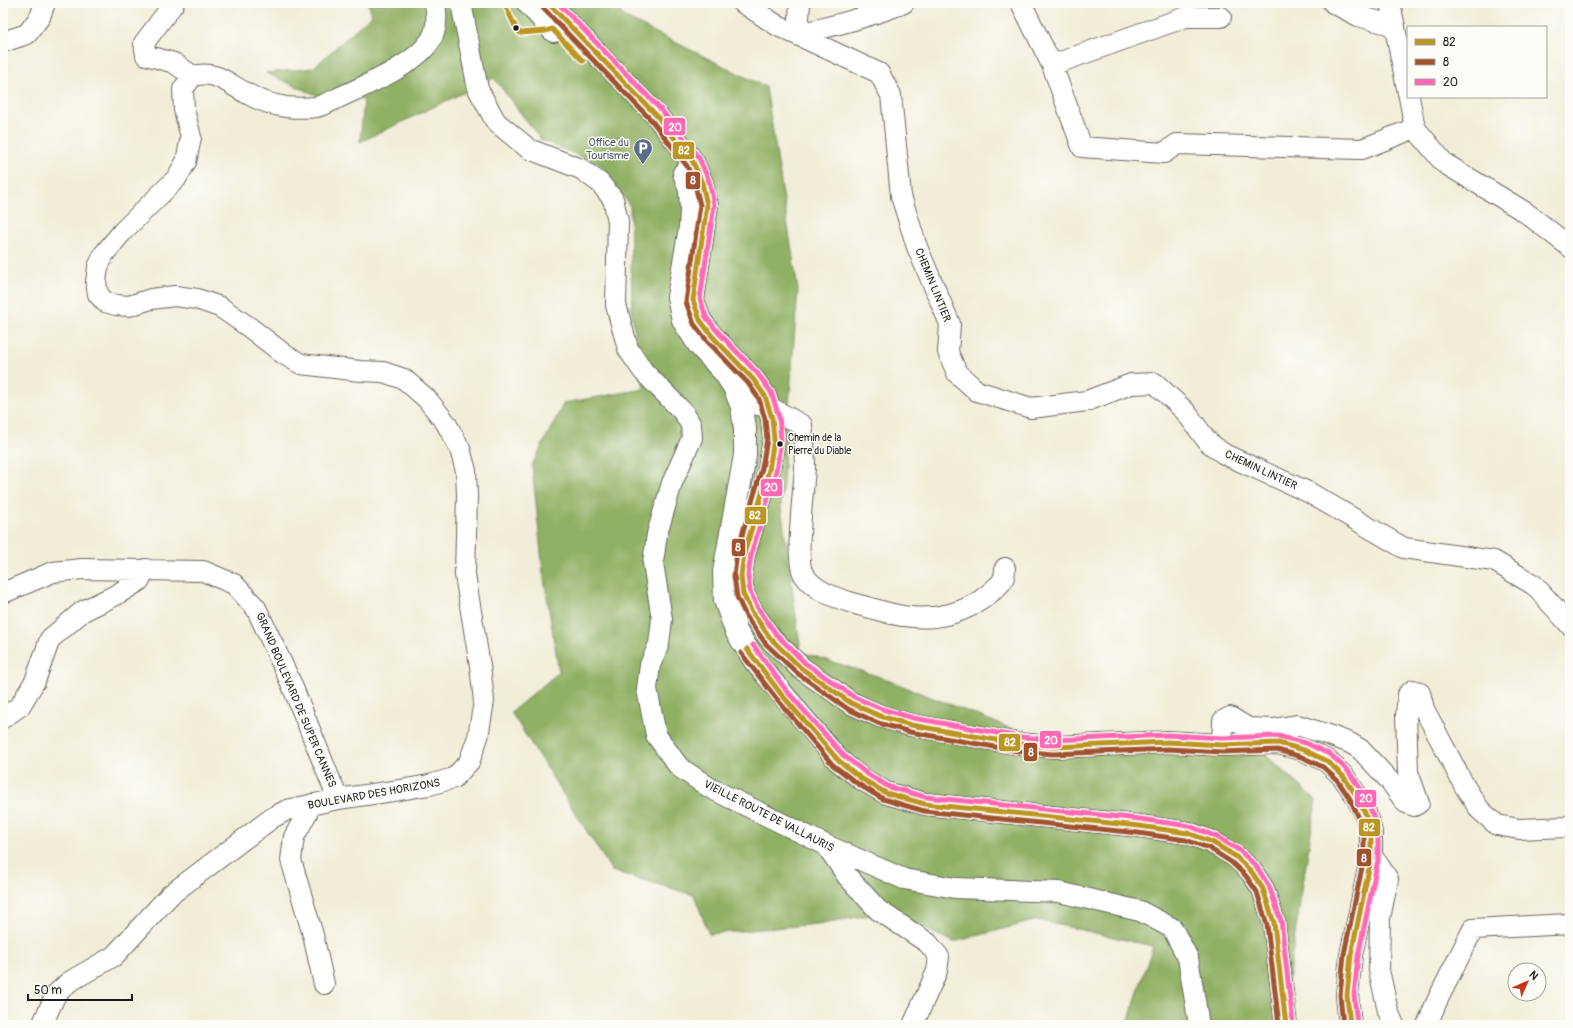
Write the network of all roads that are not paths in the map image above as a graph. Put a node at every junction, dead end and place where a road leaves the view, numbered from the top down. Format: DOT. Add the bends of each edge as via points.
graph roads {
  1 [pos="45,3"];
  2 [pos="174,3"];
  3 [pos="435,3"];
  4 [pos="461,3"];
  5 [pos="528,3"];
  6 [pos="548,3"];
  7 [pos="743,3"];
  8 [pos="800,3"];
  9 [pos="904,3"];
  10 [pos="1021,3"];
  11 [pos="1333,3"];
  12 [pos="1390,3"];
  13 [pos="1221,17"];
  14 [pos="1395,26"];
  15 [pos="798,34"];
  16 [pos="3,42"];
  17 [pos="1052,65"];
  18 [pos="193,76"];
  19 [pos="1407,88"];
  20 [pos="1409,98"];
  21 [pos="1414,128"];
  22 [pos="1570,247"];
  23 [pos="735,389"];
  24 [pos="768,406"];
  25 [pos="1005,568"];
  26 [pos="146,569"];
  27 [pos="3,593"];
  28 [pos="1570,625"];
  29 [pos="3,718"];
  30 [pos="1222,744"];
  31 [pos="338,799"];
  32 [pos="312,804"];
  33 [pos="1570,825"];
  34 [pos="826,845"];
  35 [pos="1371,859"];
  36 [pos="1570,924"];
  37 [pos="324,984"];
  38 [pos="42,1025"];
  39 [pos="913,1025"];
  40 [pos="1199,1025"];
  41 [pos="1286,1025"];
  42 [pos="1350,1025"];
  43 [pos="1394,1025"];
  44 [pos="1427,1025"];
  1 -- 16 [label="street" via="40,17 27,34"];
  2 -- 18 [label="street" via="144,44 146,55 174,63"];
  3 -- 18 [label="street" via="437,25 431,41 420,53 408,63 317,107 285,107 246,94 220,77 202,74"];
  4 -- 34 [label="street, VIEILLE ROUTE DE VALLAURIS" via="478,89 496,122 529,149 581,169 600,183 613,199 618,221 616,305 628,349 643,371 684,413 691,425 692,438 672,483 657,534 653,563 662,619 659,644 650,665 647,689 656,735 679,767 710,788"];
  5 -- 23 [label="main road" via="668,148 683,170 690,190 691,210 678,297 683,320 699,345 725,373"];
  6 -- 24 [label="main road" via="657,116 693,162 702,183 707,205 694,300 700,320 753,379"];
  7 -- 15 [label="street, CHEMIN LINTIER" via="778,26"];
  8 -- 15 [label="street"];
  9 -- 15 [label="street" via="857,20"];
  10 -- 17 [label="street"];
  11 -- 14 [label="street" via="1358,16"];
  12 -- 14 [label="street"];
  13 -- 17 [label="street" via="1186,17"];
  14 -- 19 [label="street"];
  15 -- 28 [label="street, CHEMIN LINTIER" via="879,73 891,95 901,196 917,247 950,324 948,352 957,373 977,392 1032,408 1087,401 1130,384 1155,383 1185,411 1208,442 1224,454 1308,492 1404,548 1494,561 1534,585"];
  17 -- 21 [label="street" via="1082,147 1164,153 1177,144 1362,149"];
  18 -- 31 [label="street, BOULEVARD DES HORIZONS" via="183,89 184,110 191,137 186,162 176,179 123,231 104,254 98,267 98,294 105,302 129,306 151,299 175,296 197,299 220,307 285,355 302,364 360,372 383,372 404,380 427,399 446,423 460,449 466,470 465,575 484,701 478,737 469,762 454,778 429,785"];
  20 -- 21 [label="street"];
  21 -- 22 [label="street" via="1444,163 1525,212"];
  23 -- 24 [label="street" via="748,400"];
  23 -- 41 [label="main road" via="742,407 745,455 724,572 726,600 736,631 754,660 838,760 862,779 886,793 925,804 1139,826 1188,833 1212,842 1235,856 1251,871 1263,889 1274,923"];
  24 -- 25 [label="street" via="802,425 805,467 800,524 800,564 804,575 818,589 838,599 902,616 925,618 966,610 999,585 1005,577"];
  24 -- 30 [label="main road" via="774,439 769,470 744,554 741,576 744,594 752,612 771,638 801,668 851,703 880,716 911,725 983,738 1054,747 1168,742"];
  26 -- 27 [label="street, GRAND BOULEVARD DE SUPER CANNES" via="82,569 53,572"];
  26 -- 29 [label="street" via="139,581 83,611 50,638 35,682 20,706"];
  26 -- 31 [label="street, GRAND BOULEVARD DE SUPER CANNES" via="203,571 234,584 256,608 291,683"];
  30 -- 33 [label="street" via="1222,721 1230,717 1248,728 1273,729 1297,725 1326,734 1350,743 1360,750 1390,781 1406,803 1414,806 1419,802 1408,772 1406,715 1408,694 1413,690 1420,693 1424,709 1465,787 1480,810 1497,825 1519,829"];
  30 -- 35 [label="main road" via="1278,743 1304,750 1327,761 1343,776 1365,813 1371,832"];
  31 -- 32 [label="street, BOULEVARD DES HORIZONS"];
  32 -- 37 [label="street" via="294,837 291,860"];
  32 -- 38 [label="street, BOULEVARD DES HORIZONS" via="287,810 272,818 170,896 114,956 69,982 56,994"];
  34 -- 39 [label="street" via="846,876 878,910 928,943 939,957 937,971"];
  34 -- 40 [label="street, VIEILLE ROUTE DE VALLAURIS" via="904,879 955,888 1059,892 1140,911 1172,928 1188,958"];
  35 -- 42 [label="main road" via="1351,955 1347,995"];
  35 -- 43 [label="street" via="1376,861 1388,879 1380,918 1379,970 1388,1011"];
  36 -- 44 [label="street" via="1473,929"];
}
